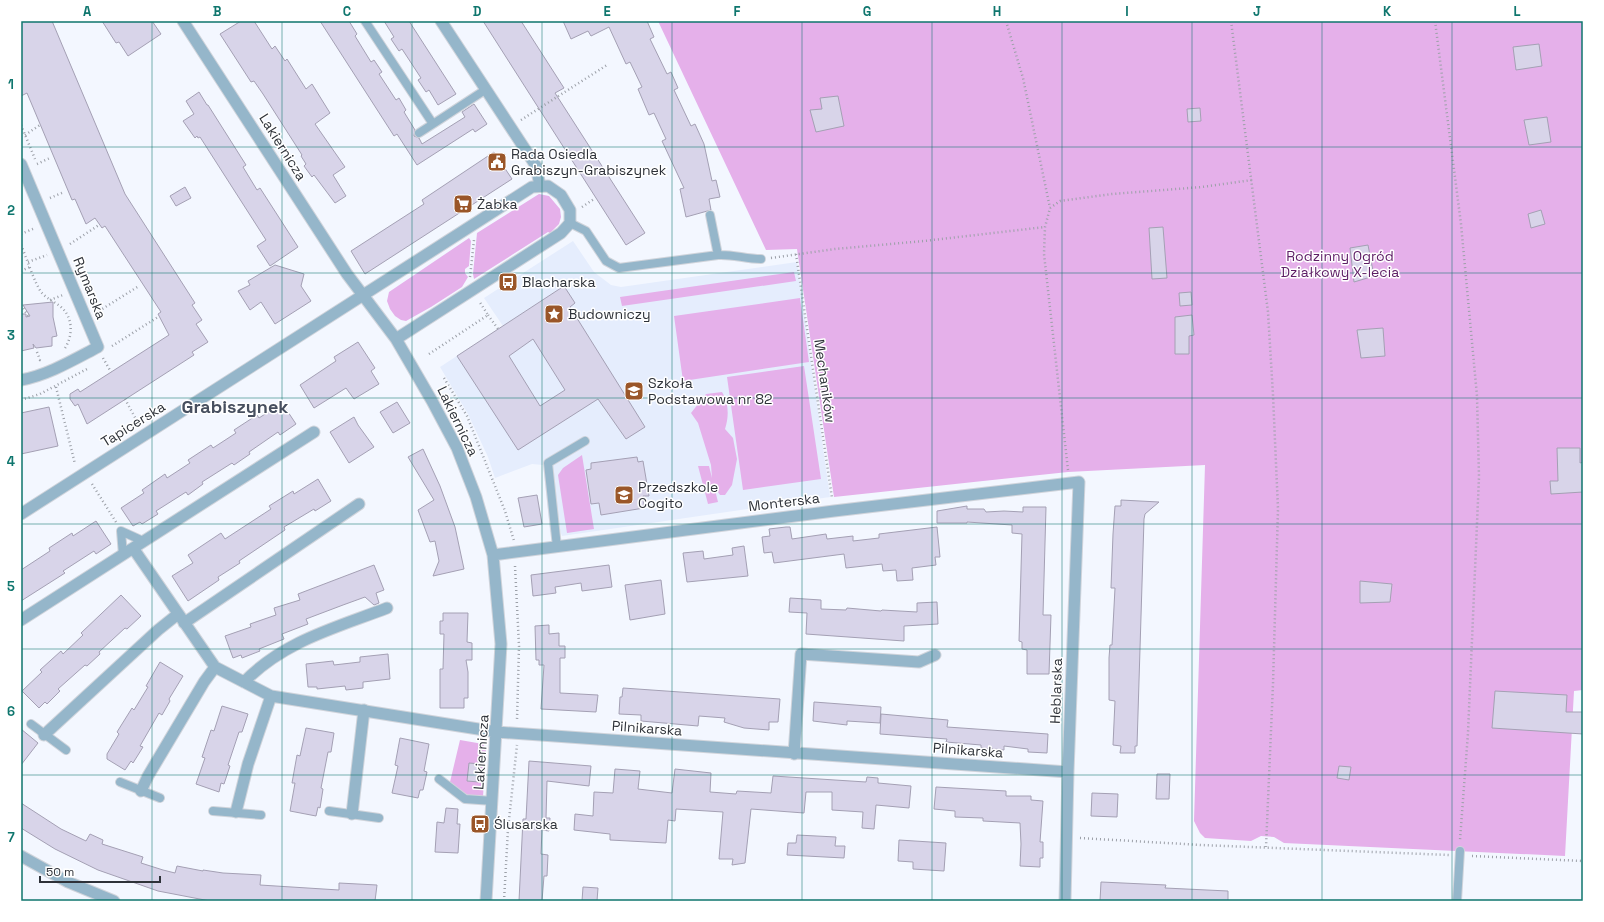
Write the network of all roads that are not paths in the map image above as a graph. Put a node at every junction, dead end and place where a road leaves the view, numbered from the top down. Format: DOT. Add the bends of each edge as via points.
graph roads {
  1 [pos="183,21"];
  2 [pos="365,21"];
  3 [pos="441,21"];
  4 [pos="486,90"];
  5 [pos="433,124"];
  6 [pos="418,133"];
  7 [pos="21,164"];
  8 [pos="540,186"];
  9 [pos="710,215"];
  10 [pos="570,223"];
  11 [pos="718,255"];
  12 [pos="760,259"];
  13 [pos="363,296"];
  14 [pos="396,339"];
  15 [pos="21,380"];
  16 [pos="314,432"];
  17 [pos="585,440"];
  18 [pos="1079,482"];
  19 [pos="359,504"];
  20 [pos="21,514"];
  21 [pos="138,544"];
  22 [pos="557,546"];
  23 [pos="123,554"];
  24 [pos="493,555"];
  25 [pos="387,608"];
  26 [pos="181,619"];
  27 [pos="21,620"];
  28 [pos="935,655"];
  29 [pos="215,667"];
  30 [pos="244,682"];
  31 [pos="271,696"];
  32 [pos="364,710"];
  33 [pos="31,724"];
  34 [pos="497,732"];
  35 [pos="44,735"];
  36 [pos="66,750"];
  37 [pos="794,754"];
  38 [pos="1068,772"];
  39 [pos="439,780"];
  40 [pos="120,782"];
  41 [pos="141,791"];
  42 [pos="160,798"];
  43 [pos="493,802"];
  44 [pos="213,811"];
  45 [pos="329,811"];
  46 [pos="236,812"];
  47 [pos="352,814"];
  48 [pos="262,815"];
  49 [pos="378,818"];
  50 [pos="1459,853"];
  51 [pos="21,856"];
  52 [pos="114,901"];
  53 [pos="486,901"];
  54 [pos="1065,901"];
  55 [pos="1457,901"];
  1 -- 13 [label="street, Lakiernicza" via="316,228"];
  2 -- 5 [label="lane"];
  3 -- 4 [label="street"];
  4 -- 5 [label="lane"];
  4 -- 8 [label="street" via="536,166"];
  5 -- 6 [label="lane"];
  7 -- 15 [label="street, Rymarska" via="98,347 53,370"];
  8 -- 10 [label="street" via="548,186 561,195 570,210"];
  8 -- 13 [label="street" via="532,187"];
  9 -- 11 [label="lane"];
  10 -- 11 [label="lane" via="586,231 606,261 619,268"];
  10 -- 14 [label="street" via="561,233 528,255"];
  11 -- 12 [label="lane"];
  13 -- 14 [label="street, Lakiernicza"];
  13 -- 20 [label="street, Tapicerska"];
  14 -- 24 [label="street, Lakiernicza" via="456,448 476,497"];
  16 -- 21 [label="street"];
  17 -- 22 [label="lane" via="548,463"];
  18 -- 22 [label="street, Monterska"];
  18 -- 38 [label="street, Heblarska"];
  19 -- 26 [label="street"];
  21 -- 23 [label="street"];
  21 -- 23 [label="lane" via="122,530"];
  21 -- 26 [label="street"];
  22 -- 24 [label="street, Monterska"];
  23 -- 27 [label="street"];
  24 -- 34 [label="street, Lakiernicza" via="501,644"];
  25 -- 30 [label="street" via="307,638 267,660"];
  26 -- 29 [label="street"];
  26 -- 35 [label="street" via="158,630"];
  28 -- 37 [label="street" via="919,662 801,654"];
  29 -- 30 [label="street, Pilnikarska"];
  29 -- 41 [label="street"];
  30 -- 31 [label="street, Pilnikarska"];
  31 -- 32 [label="street, Pilnikarska"];
  31 -- 46 [label="street" via="248,764"];
  32 -- 34 [label="street, Pilnikarska"];
  32 -- 47 [label="street"];
  33 -- 35 [label="lane"];
  34 -- 37 [label="street, Pilnikarska"];
  34 -- 43 [label="street, Lakiernicza"];
  35 -- 36 [label="lane"];
  37 -- 38 [label="street, Pilnikarska"];
  38 -- 54 [label="street, Heblarska"];
  39 -- 43 [label="lane" via="464,799"];
  40 -- 41 [label="lane"];
  41 -- 42 [label="lane"];
  43 -- 53 [label="street, Lakiernicza"];
  44 -- 46 [label="lane"];
  45 -- 47 [label="lane"];
  46 -- 48 [label="lane"];
  47 -- 49 [label="lane"];
  50 -- 55 [label="lane"];
  51 -- 52 [label="street" via="68,882"];
}
